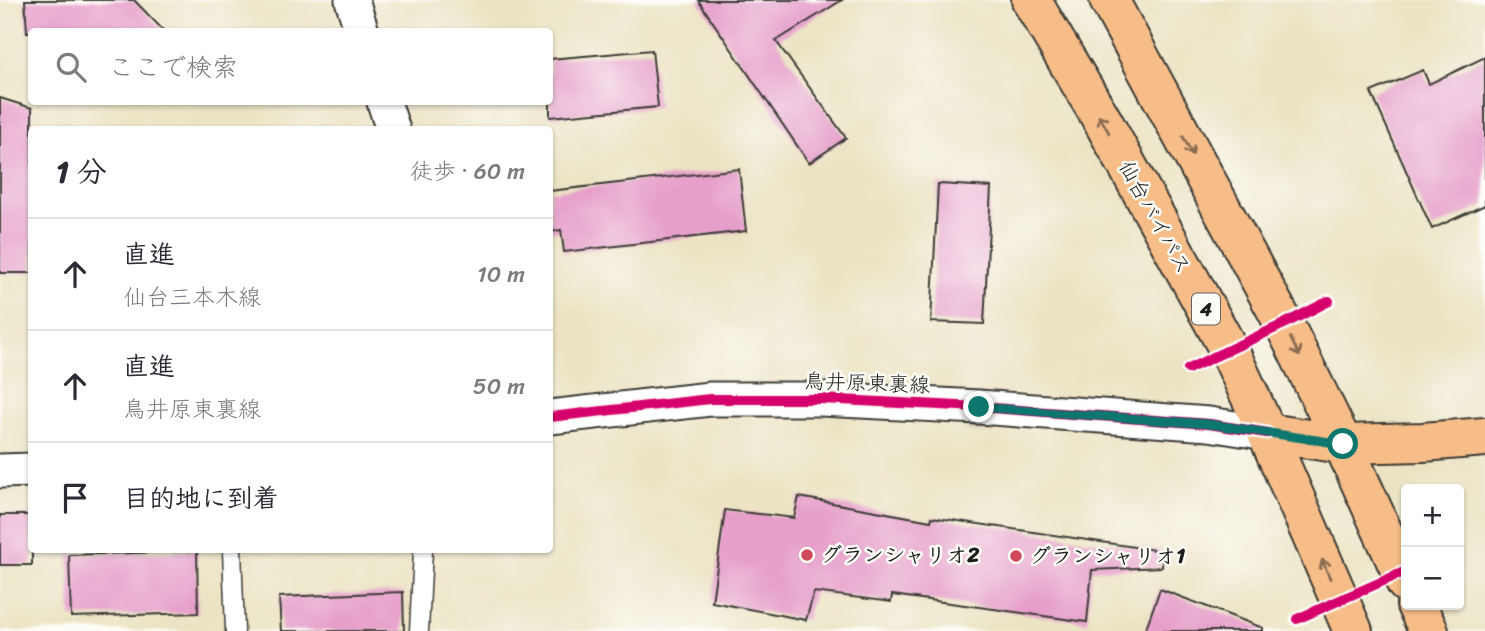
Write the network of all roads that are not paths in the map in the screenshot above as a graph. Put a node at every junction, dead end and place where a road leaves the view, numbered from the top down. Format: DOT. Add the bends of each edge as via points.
graph roads {
  1 [pos="352,0"];
  2 [pos="1031,0"];
  3 [pos="1110,0"];
  4 [pos="361,28"];
  5 [pos="385,105"];
  6 [pos="392,126"];
  7 [pos="553,417"];
  8 [pos="1267,433"];
  9 [pos="1485,437"];
  10 [pos="1343,444"];
  11 [pos="28,470"];
  12 [pos="0,471"];
  13 [pos="232,553"];
  14 [pos="423,553"];
  15 [pos="1401,572"];
  16 [pos="1418,610"];
  17 [pos="235,631"];
  18 [pos="419,631"];
  19 [pos="1353,631"];
  20 [pos="1429,631"];
  1 -- 4 [label="street"];
  8 -- 2 [label="main road, 仙台バイパス / 4, one-way" via="1215,326"];
  3 -- 10 [label="main road, one-way" via="1284,324"];
  5 -- 6 [label="street"];
  7 -- 8 [label="street, 鳥井原東裏線" via="710,399 821,399 1209,424"];
  8 -- 10 [label="main road"];
  19 -- 8 [label="main road, 仙台バイパス / 4, one-way"];
  9 -- 10 [label="main road"];
  10 -- 15 [label="main road"];
  11 -- 12 [label="street"];
  13 -- 17 [label="lane"];
  14 -- 18 [label="lane"];
  16 -- 20 [label="main road"];
}
